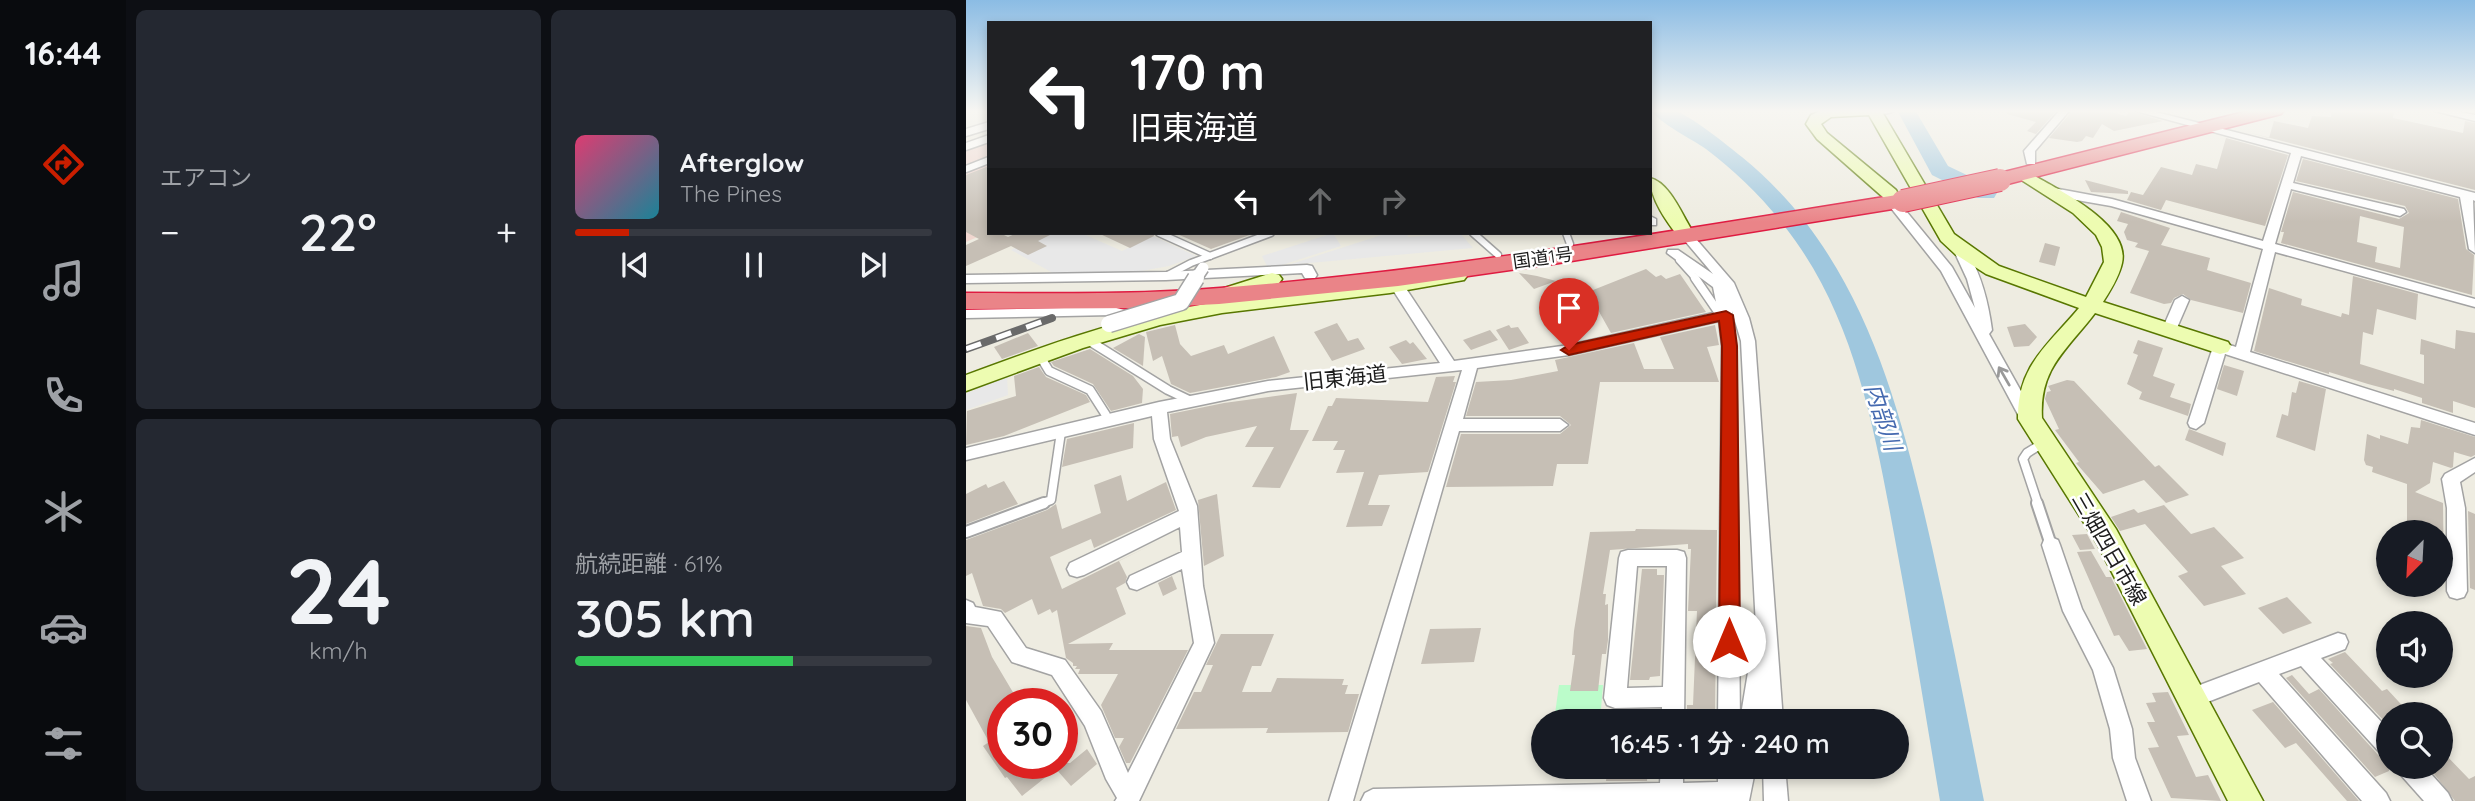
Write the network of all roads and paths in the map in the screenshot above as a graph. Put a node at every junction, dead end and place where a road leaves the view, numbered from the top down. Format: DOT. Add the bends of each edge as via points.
graph roads {
  1 [pos="1834,147"];
  2 [pos="1895,147"];
  3 [pos="2031,147"];
  4 [pos="2110,147"];
  5 [pos="2279,147"];
  6 [pos="2297,152"];
  7 [pos="987,161"];
  8 [pos="966,169"];
  9 [pos="2010,172"];
  10 [pos="1652,185"];
  11 [pos="2287,185"];
  12 [pos="2043,190"];
  13 [pos="2471,196"];
  14 [pos="1889,198"];
  15 [pos="1652,199"];
  16 [pos="2400,212"];
  17 [pos="1652,227"];
  18 [pos="1686,231"];
  19 [pos="1162,235"];
  20 [pos="1267,235"];
  21 [pos="1475,235"];
  22 [pos="1608,235"];
  23 [pos="1651,235"];
  24 [pos="1652,235"];
  25 [pos="1563,245"];
  26 [pos="2269,247"];
  27 [pos="2475,249"];
  28 [pos="1960,251"];
  29 [pos="1498,255"];
  30 [pos="1207,262"];
  31 [pos="1310,275"];
  32 [pos="1166,276"];
  33 [pos="1272,279"];
  34 [pos="1723,284"];
  35 [pos="969,286"];
  36 [pos="1398,287"];
  37 [pos="1219,296"];
  38 [pos="1140,300"];
  39 [pos="2182,300"];
  40 [pos="2475,303"];
  41 [pos="2091,306"];
  42 [pos="966,314"];
  43 [pos="1723,316"];
  44 [pos="1118,326"];
  45 [pos="2169,330"];
  46 [pos="1088,340"];
  47 [pos="1988,346"];
  48 [pos="2220,347"];
  49 [pos="2242,354"];
  50 [pos="1040,356"];
  51 [pos="1471,364"];
  52 [pos="1450,367"];
  53 [pos="966,383"];
  54 [pos="1191,401"];
  55 [pos="1159,408"];
  56 [pos="1104,421"];
  57 [pos="2196,423"];
  58 [pos="1455,425"];
  59 [pos="1560,425"];
  60 [pos="2475,429"];
  61 [pos="1060,432"];
  62 [pos="2041,439"];
  63 [pos="966,454"];
  64 [pos="2475,464"];
  65 [pos="1188,515"];
  66 [pos="966,532"];
  67 [pos="2051,545"];
  68 [pos="1191,556"];
  69 [pos="1077,569"];
  70 [pos="1137,582"];
  71 [pos="2457,591"];
  72 [pos="966,610"];
  73 [pos="1766,620"];
  74 [pos="2338,642"];
  75 [pos="2304,655"];
  76 [pos="2263,671"];
  77 [pos="1673,697"];
  78 [pos="2192,698"];
  79 [pos="1673,709"];
  80 [pos="1730,709"];
  81 [pos="1753,709"];
  82 [pos="1771,709"];
  83 [pos="2376,732"];
  84 [pos="1672,779"];
  85 [pos="1775,779"];
  86 [pos="2420,779"];
  87 [pos="1671,794"];
  88 [pos="1737,795"];
  89 [pos="1128,799"];
  90 [pos="1340,801"];
  91 [pos="1373,801"];
  92 [pos="1776,801"];
  93 [pos="2139,801"];
  94 [pos="2246,801"];
  95 [pos="2378,801"];
  96 [pos="2440,801"];
  1 -- 14 [label="main road"];
  2 -- 28 [label="main road" via="1947,237"];
  3 -- 9 [label="street"];
  4 -- 9 [label="highway, 国道1号"];
  5 -- 6 [label="street"];
  6 -- 11 [label="street"];
  6 -- 13 [label="street" via="2429,181"];
  7 -- 8 [label="lane"];
  9 -- 12 [label="main road, 三畑四日市線"];
  9 -- 14 [label="highway, 国道1号, bridge"];
  10 -- 18 [label="main road"];
  11 -- 16 [label="street"];
  11 -- 26 [label="street"];
  12 -- 26 [label="street"];
  12 -- 41 [label="main road, 三畑四日市線" via="2095,222 2110,241 2113,262"];
  13 -- 27 [label="street"];
  14 -- 18 [label="highway, 国道1号"];
  14 -- 47 [label="street" via="1947,270"];
  15 -- 18 [label="street"];
  17 -- 18 [label="highway, 国道1号"];
  18 -- 24 [label="highway, 国道1号"];
  18 -- 34 [label="street"];
  18 -- 34 [label="street"];
  18 -- 43 [label="lane" via="1702,286"];
  19 -- 30 [label="lane"];
  20 -- 30 [label="lane"];
  21 -- 29 [label="lane"];
  22 -- 25 [label="highway, 国道1号"];
  23 -- 25 [label="highway, 国道1号"];
  25 -- 29 [label="highway, 国道1号"];
  25 -- 36 [label="main road"];
  25 -- 37 [label="highway, 国道1号" via="1398,278"];
  26 -- 40 [label="street"];
  26 -- 49 [label="street"];
  28 -- 41 [label="main road" via="1986,268"];
  28 -- 47 [label="street" via="1976,285"];
  29 -- 31 [label="highway, 国道1号"];
  30 -- 32 [label="lane" via="1180,266"];
  30 -- 44 [label="street, bridge" via="1181,302"];
  31 -- 32 [label="street" via="1307,269"];
  31 -- 33 [label="highway, 国道1号"];
  32 -- 35 [label="street"];
  33 -- 35 [label="highway, 国道1号"];
  33 -- 37 [label="main road"];
  34 -- 43 [label="street"];
  34 -- 73 [label="street" via="1742,318 1748,341"];
  35 -- 38 [label="highway, 国道1号"];
  36 -- 44 [label="main road"];
  36 -- 52 [label="street"];
  37 -- 38 [label="highway, 国道1号"];
  37 -- 44 [label="main road"];
  38 -- 44 [label="main road" via="1151,303 1144,316"];
  39 -- 45 [label="street"];
  41 -- 45 [label="main road"];
  41 -- 62 [label="main road, 三畑四日市線" via="2035,373 2028,403 2030,419"];
  42 -- 44 [label="street" via="1112,311 1120,313"];
  43 -- 51 [label="street, 旧東海道" via="1569,350"];
  43 -- 80 [label="street" via="1729,346"];
  44 -- 46 [label="main road"];
  45 -- 48 [label="main road"];
  46 -- 50 [label="main road"];
  46 -- 54 [label="lane"];
  62 -- 47 [label="street, one-way"];
  48 -- 49 [label="street"];
  48 -- 57 [label="street"];
  49 -- 60 [label="street"];
  50 -- 53 [label="main road"];
  50 -- 56 [label="lane" via="1049,371 1090,390 1106,415"];
  51 -- 52 [label="street, 旧東海道"];
  51 -- 58 [label="street"];
  52 -- 54 [label="street, 旧東海道" via="1268,386"];
  54 -- 55 [label="street, 旧東海道"];
  55 -- 56 [label="street, 旧東海道"];
  55 -- 65 [label="street" via="1162,439"];
  56 -- 61 [label="street, 旧東海道"];
  58 -- 59 [label="street"];
  58 -- 90 [label="street" via="1441,458"];
  61 -- 63 [label="street, 旧東海道"];
  61 -- 66 [label="lane" via="1051,500"];
  62 -- 67 [label="lane" via="2023,459"];
  62 -- 78 [label="main road, 三畑四日市線" via="2107,537"];
  64 -- 71 [label="street" via="2451,479"];
  65 -- 68 [label="street"];
  65 -- 69 [label="street"];
  67 -- 93 [label="street" via="2073,611 2103,668"];
  68 -- 70 [label="street"];
  68 -- 89 [label="street" via="1204,643"];
  72 -- 89 [label="street" via="969,615 994,618 1019,654 1058,667 1093,719"];
  73 -- 81 [label="street"];
  73 -- 82 [label="street"];
  74 -- 75 [label="street"];
  75 -- 76 [label="street"];
  75 -- 83 [label="street"];
  76 -- 78 [label="street"];
  76 -- 95 [label="street"];
  77 -- 77 [label="street" via="1677,558 1628,558 1615,698"];
  77 -- 79 [label="street"];
  78 -- 94 [label="main road, 三畑四日市線"];
  84 -- 87 [label="street"];
  85 -- 92 [label="street"];
  86 -- 96 [label="street"];
  87 -- 88 [label="street"];
  87 -- 91 [label="street"];
}
